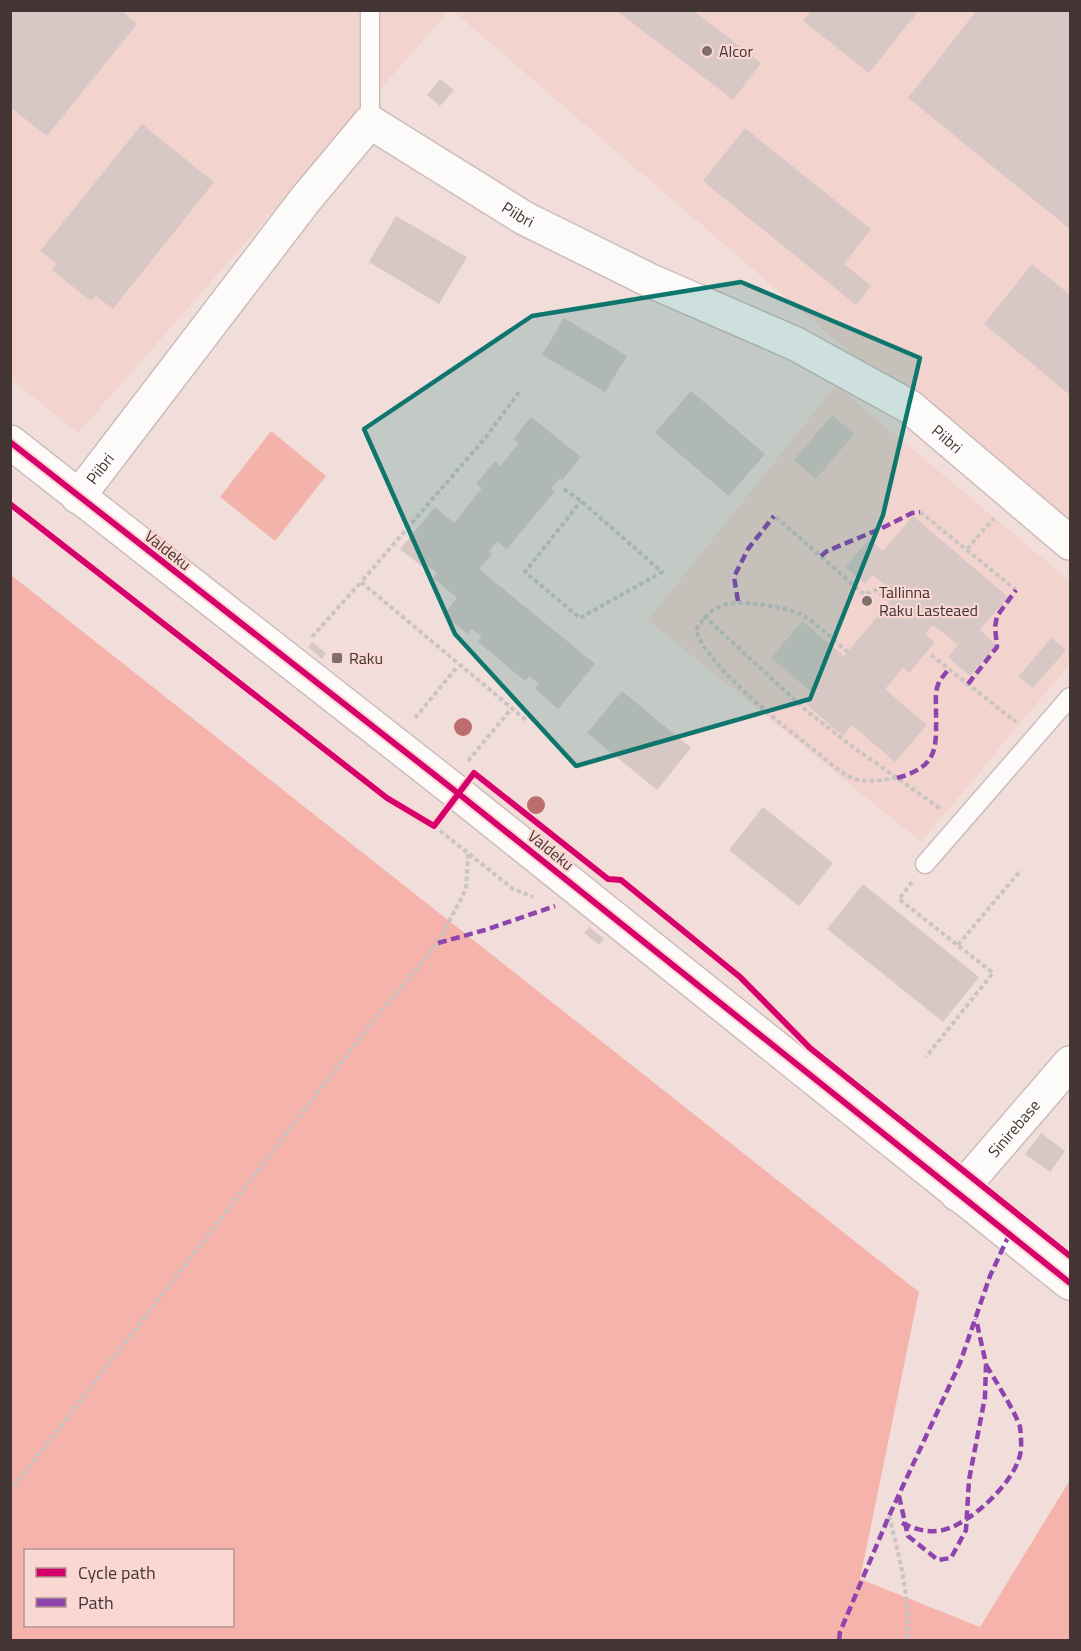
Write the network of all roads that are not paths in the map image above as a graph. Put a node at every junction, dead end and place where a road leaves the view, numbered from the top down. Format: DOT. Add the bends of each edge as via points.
graph roads {
  1 [pos="370,10"];
  2 [pos="370,122"];
  3 [pos="10,442"];
  4 [pos="78,496"];
  5 [pos="1071,543"];
  6 [pos="1071,697"];
  7 [pos="925,864"];
  8 [pos="1071,1063"];
  9 [pos="957,1194"];
  10 [pos="1071,1283"];
  1 -- 2 [label="lane"];
  2 -- 4 [label="street, Piibri" via="305,200"];
  2 -- 5 [label="street, Piibri" via="524,218 796,344 909,407"];
  3 -- 4 [label="street, Valdeku"];
  4 -- 9 [label="street, Valdeku" via="462,780"];
  6 -- 7 [label="lane"];
  8 -- 9 [label="street, Sinirebase"];
  9 -- 10 [label="street, Valdeku"];
}
